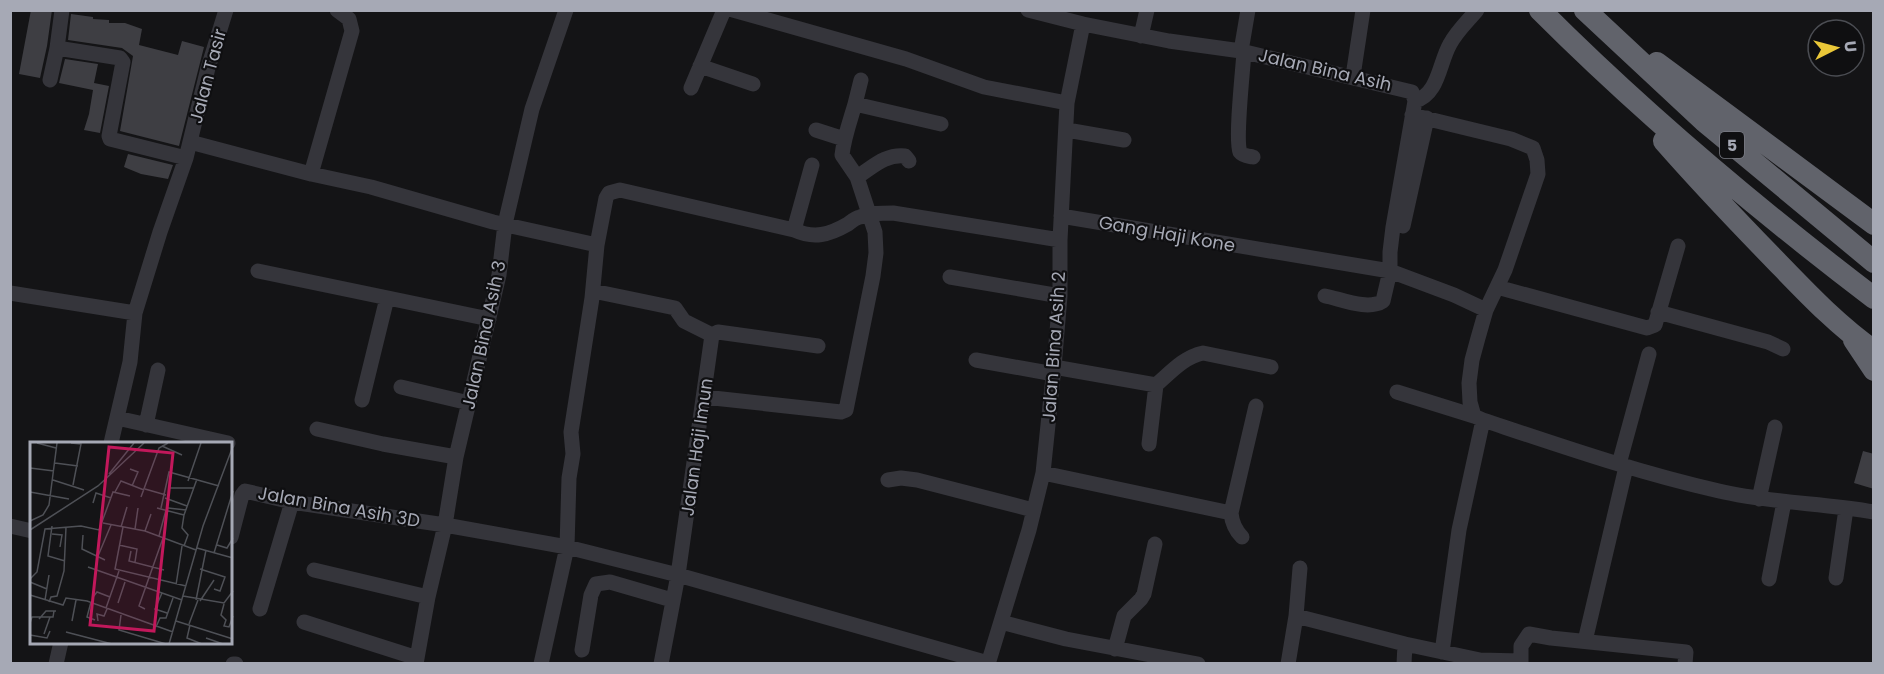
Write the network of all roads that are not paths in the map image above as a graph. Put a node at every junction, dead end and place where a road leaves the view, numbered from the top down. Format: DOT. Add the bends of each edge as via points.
graph roads {
  1 [pos="62,10"];
  2 [pos="226,10"];
  3 [pos="337,10"];
  4 [pos="566,10"];
  5 [pos="724,10"];
  6 [pos="733,10"];
  7 [pos="1028,10"];
  8 [pos="1147,10"];
  9 [pos="1248,10"];
  10 [pos="1363,10"];
  11 [pos="1477,10"];
  12 [pos="1540,10"];
  13 [pos="1591,16"];
  14 [pos="1083,24"];
  15 [pos="1141,36"];
  16 [pos="57,48"];
  17 [pos="1242,51"];
  18 [pos="700,66"];
  19 [pos="1600,70"];
  20 [pos="1353,76"];
  21 [pos="50,80"];
  22 [pos="861,80"];
  23 [pos="753,84"];
  24 [pos="691,88"];
  25 [pos="1067,103"];
  26 [pos="855,104"];
  27 [pos="1418,112"];
  28 [pos="941,124"];
  29 [pos="816,130"];
  30 [pos="1067,130"];
  31 [pos="844,139"];
  32 [pos="1124,140"];
  33 [pos="190,142"];
  34 [pos="186,158"];
  35 [pos="1253,158"];
  36 [pos="909,162"];
  37 [pos="812,165"];
  38 [pos="311,174"];
  39 [pos="857,177"];
  40 [pos="869,214"];
  41 [pos="1061,216"];
  42 [pos="505,224"];
  43 [pos="1874,224"];
  44 [pos="794,230"];
  45 [pos="1060,240"];
  46 [pos="597,245"];
  47 [pos="1678,246"];
  48 [pos="1396,254"];
  49 [pos="1874,262"];
  50 [pos="1390,271"];
  51 [pos="258,272"];
  52 [pos="950,277"];
  53 [pos="1497,287"];
  54 [pos="593,291"];
  55 [pos="10,293"];
  56 [pos="1060,296"];
  57 [pos="1326,296"];
  58 [pos="387,298"];
  59 [pos="1874,298"];
  60 [pos="1486,310"];
  61 [pos="1658,312"];
  62 [pos="135,313"];
  63 [pos="489,319"];
  64 [pos="1850,334"];
  65 [pos="712,335"];
  66 [pos="818,346"];
  67 [pos="1783,350"];
  68 [pos="1874,351"];
  69 [pos="1648,354"];
  70 [pos="976,360"];
  71 [pos="1271,368"];
  72 [pos="158,370"];
  73 [pos="1054,370"];
  74 [pos="1874,370"];
  75 [pos="1156,385"];
  76 [pos="401,387"];
  77 [pos="1397,392"];
  78 [pos="704,397"];
  79 [pos="362,400"];
  80 [pos="469,403"];
  81 [pos="1256,406"];
  82 [pos="117,418"];
  83 [pos="1478,418"];
  84 [pos="146,425"];
  85 [pos="1775,428"];
  86 [pos="317,429"];
  87 [pos="111,442"];
  88 [pos="223,442"];
  89 [pos="1149,444"];
  90 [pos="456,457"];
  91 [pos="1623,465"];
  92 [pos="1043,473"];
  93 [pos="888,480"];
  94 [pos="1759,499"];
  95 [pos="292,502"];
  96 [pos="1784,502"];
  97 [pos="1846,509"];
  98 [pos="1033,510"];
  99 [pos="1874,512"];
  100 [pos="1231,513"];
  101 [pos="445,525"];
  102 [pos="10,526"];
  103 [pos="232,529"];
  104 [pos="30,531"];
  105 [pos="1242,537"];
  106 [pos="1155,544"];
  107 [pos="567,547"];
  108 [pos="1300,568"];
  109 [pos="314,570"];
  110 [pos="678,575"];
  111 [pos="1836,578"];
  112 [pos="1769,579"];
  113 [pos="428,597"];
  114 [pos="672,600"];
  115 [pos="260,609"];
  116 [pos="1296,616"];
  117 [pos="304,622"];
  118 [pos="1001,622"];
  119 [pos="1586,641"];
  120 [pos="61,644"];
  121 [pos="1405,644"];
  122 [pos="1115,649"];
  123 [pos="582,650"];
  124 [pos="1442,652"];
  125 [pos="1686,658"];
  126 [pos="416,661"];
  127 [pos="1521,662"];
  128 [pos="56,663"];
  129 [pos="541,663"];
  130 [pos="661,663"];
  131 [pos="988,663"];
  132 [pos="1198,663"];
  133 [pos="1288,663"];
  134 [pos="1404,663"];
  1 -- 16 [label="street"];
  2 -- 33 [label="street, Jalan Tasir"];
  3 -- 38 [label="street" via="349,19 352,31"];
  4 -- 42 [label="street, Jalan Bina Asih 3" via="532,109"];
  5 -- 18 [label="street"];
  6 -- 25 [label="street" via="906,59 984,87"];
  7 -- 14 [label="street, Jalan Bina Asih"];
  8 -- 15 [label="street"];
  9 -- 17 [label="street"];
  10 -- 20 [label="street"];
  11 -- 27 [label="street" via="1451,41 1432,89"];
  12 -- 19 [label="highway, 5"];
  13 -- 43 [label="highway" via="1675,74"];
  13 -- 49 [label="highway, 5" via="1704,121"];
  14 -- 15 [label="street, Jalan Bina Asih"];
  14 -- 25 [label="street, Jalan Bina Asih 2"];
  15 -- 17 [label="street, Jalan Bina Asih"];
  16 -- 21 [label="street"];
  16 -- 34 [label="street" via="123,60 110,139"];
  17 -- 20 [label="street, Jalan Bina Asih"];
  17 -- 35 [label="street" via="1239,148 1244,156"];
  18 -- 23 [label="street"];
  18 -- 24 [label="street"];
  19 -- 59 [label="highway, 5" via="1792,236"];
  19 -- 64 [label="highway" via="1713,196"];
  20 -- 27 [label="street, Jalan Bina Asih" via="1410,90"];
  22 -- 26 [label="street"];
  25 -- 30 [label="street, Jalan Bina Asih 2"];
  26 -- 28 [label="street"];
  26 -- 31 [label="street"];
  27 -- 48 [label="street"];
  27 -- 50 [label="street" via="1393,227"];
  27 -- 53 [label="street" via="1533,148 1539,174"];
  29 -- 31 [label="street"];
  30 -- 32 [label="street"];
  30 -- 41 [label="street, Jalan Bina Asih 2"];
  31 -- 39 [label="street" via="842,155"];
  33 -- 34 [label="street, Jalan Tasir"];
  33 -- 38 [label="street"];
  34 -- 62 [label="street, Jalan Tasir"];
  36 -- 39 [label="street" via="906,156 894,155"];
  37 -- 44 [label="street"];
  38 -- 42 [label="street"];
  39 -- 40 [label="street"];
  40 -- 44 [label="street" via="819,235"];
  40 -- 45 [label="street" via="893,213"];
  40 -- 78 [label="street" via="876,253 846,410"];
  41 -- 45 [label="street, Jalan Bina Asih 2"];
  41 -- 50 [label="street, Gang Haji Kone"];
  42 -- 46 [label="street"];
  42 -- 63 [label="street, Jalan Bina Asih 3"];
  44 -- 46 [label="street" via="620,190 606,198"];
  45 -- 56 [label="street, Jalan Bina Asih 2"];
  46 -- 54 [label="street"];
  47 -- 61 [label="street"];
  50 -- 57 [label="street" via="1380,304 1364,305"];
  50 -- 60 [label="street"];
  51 -- 58 [label="street"];
  52 -- 56 [label="street"];
  53 -- 60 [label="street"];
  53 -- 61 [label="street" via="1647,328 1655,325"];
  54 -- 65 [label="street" via="675,308 684,321"];
  54 -- 107 [label="street" via="571,432"];
  55 -- 62 [label="street"];
  56 -- 73 [label="street, Jalan Bina Asih 2"];
  58 -- 63 [label="street"];
  58 -- 79 [label="street"];
  60 -- 83 [label="street" via="1470,372 1469,393"];
  61 -- 67 [label="street" via="1768,342"];
  62 -- 82 [label="street, Jalan Tasir" via="130,362"];
  63 -- 80 [label="street, Jalan Bina Asih 3"];
  64 -- 68 [label="highway"];
  64 -- 74 [label="highway"];
  65 -- 66 [label="street" via="718,332"];
  65 -- 78 [label="street, Jalan Haji Imun"];
  69 -- 91 [label="street"];
  70 -- 73 [label="street"];
  71 -- 75 [label="street" via="1203,353 1187,359"];
  72 -- 84 [label="street"];
  73 -- 75 [label="street"];
  73 -- 92 [label="street, Jalan Bina Asih 2"];
  75 -- 89 [label="street"];
  76 -- 80 [label="street"];
  77 -- 83 [label="street"];
  78 -- 110 [label="street, Jalan Haji Imun"];
  80 -- 90 [label="street, Jalan Bina Asih 3"];
  81 -- 100 [label="street"];
  82 -- 84 [label="street"];
  82 -- 87 [label="street, Jalan Tasir"];
  83 -- 91 [label="street"];
  83 -- 124 [label="street"];
  84 -- 88 [label="street"];
  85 -- 94 [label="street"];
  86 -- 90 [label="street"];
  90 -- 101 [label="street, Jalan Bina Asih 3"];
  91 -- 94 [label="street"];
  91 -- 119 [label="street"];
  92 -- 98 [label="street, Jalan Bina Asih 2"];
  92 -- 100 [label="street"];
  93 -- 98 [label="street" via="923,482"];
  94 -- 96 [label="street"];
  95 -- 101 [label="street, Jalan Bina Asih 3D"];
  95 -- 103 [label="street, Jalan Bina Asih 3D" via="245,491"];
  95 -- 115 [label="street"];
  96 -- 97 [label="street"];
  96 -- 112 [label="street"];
  97 -- 99 [label="street"];
  97 -- 111 [label="street"];
  98 -- 118 [label="street, Jalan Bina Asih 2"];
  100 -- 105 [label="street"];
  101 -- 107 [label="street, Jalan Bina Asih 3D"];
  101 -- 113 [label="street, Jalan Bina Asih 3"];
  102 -- 104 [label="street"];
  106 -- 122 [label="street" via="1144,594 1124,616"];
  107 -- 110 [label="street, Jalan Bina Asih 3D"];
  107 -- 129 [label="street"];
  108 -- 116 [label="street"];
  109 -- 113 [label="street"];
  110 -- 114 [label="street, Jalan Haji Imun"];
  110 -- 131 [label="street, Jalan Bina Asih 3D"];
  113 -- 126 [label="street, Jalan Bina Asih 3"];
  114 -- 123 [label="street" via="610,582 596,584"];
  114 -- 130 [label="street, Jalan Haji Imun"];
  116 -- 121 [label="street"];
  116 -- 133 [label="street"];
  117 -- 126 [label="street"];
  118 -- 122 [label="street"];
  118 -- 131 [label="street, Jalan Bina Asih 2"];
  119 -- 125 [label="street"];
  119 -- 127 [label="street" via="1528,634 1521,646"];
  120 -- 128 [label="street"];
  121 -- 124 [label="street"];
  121 -- 134 [label="street"];
  122 -- 132 [label="street"];
  124 -- 127 [label="street" via="1480,660"];
}
